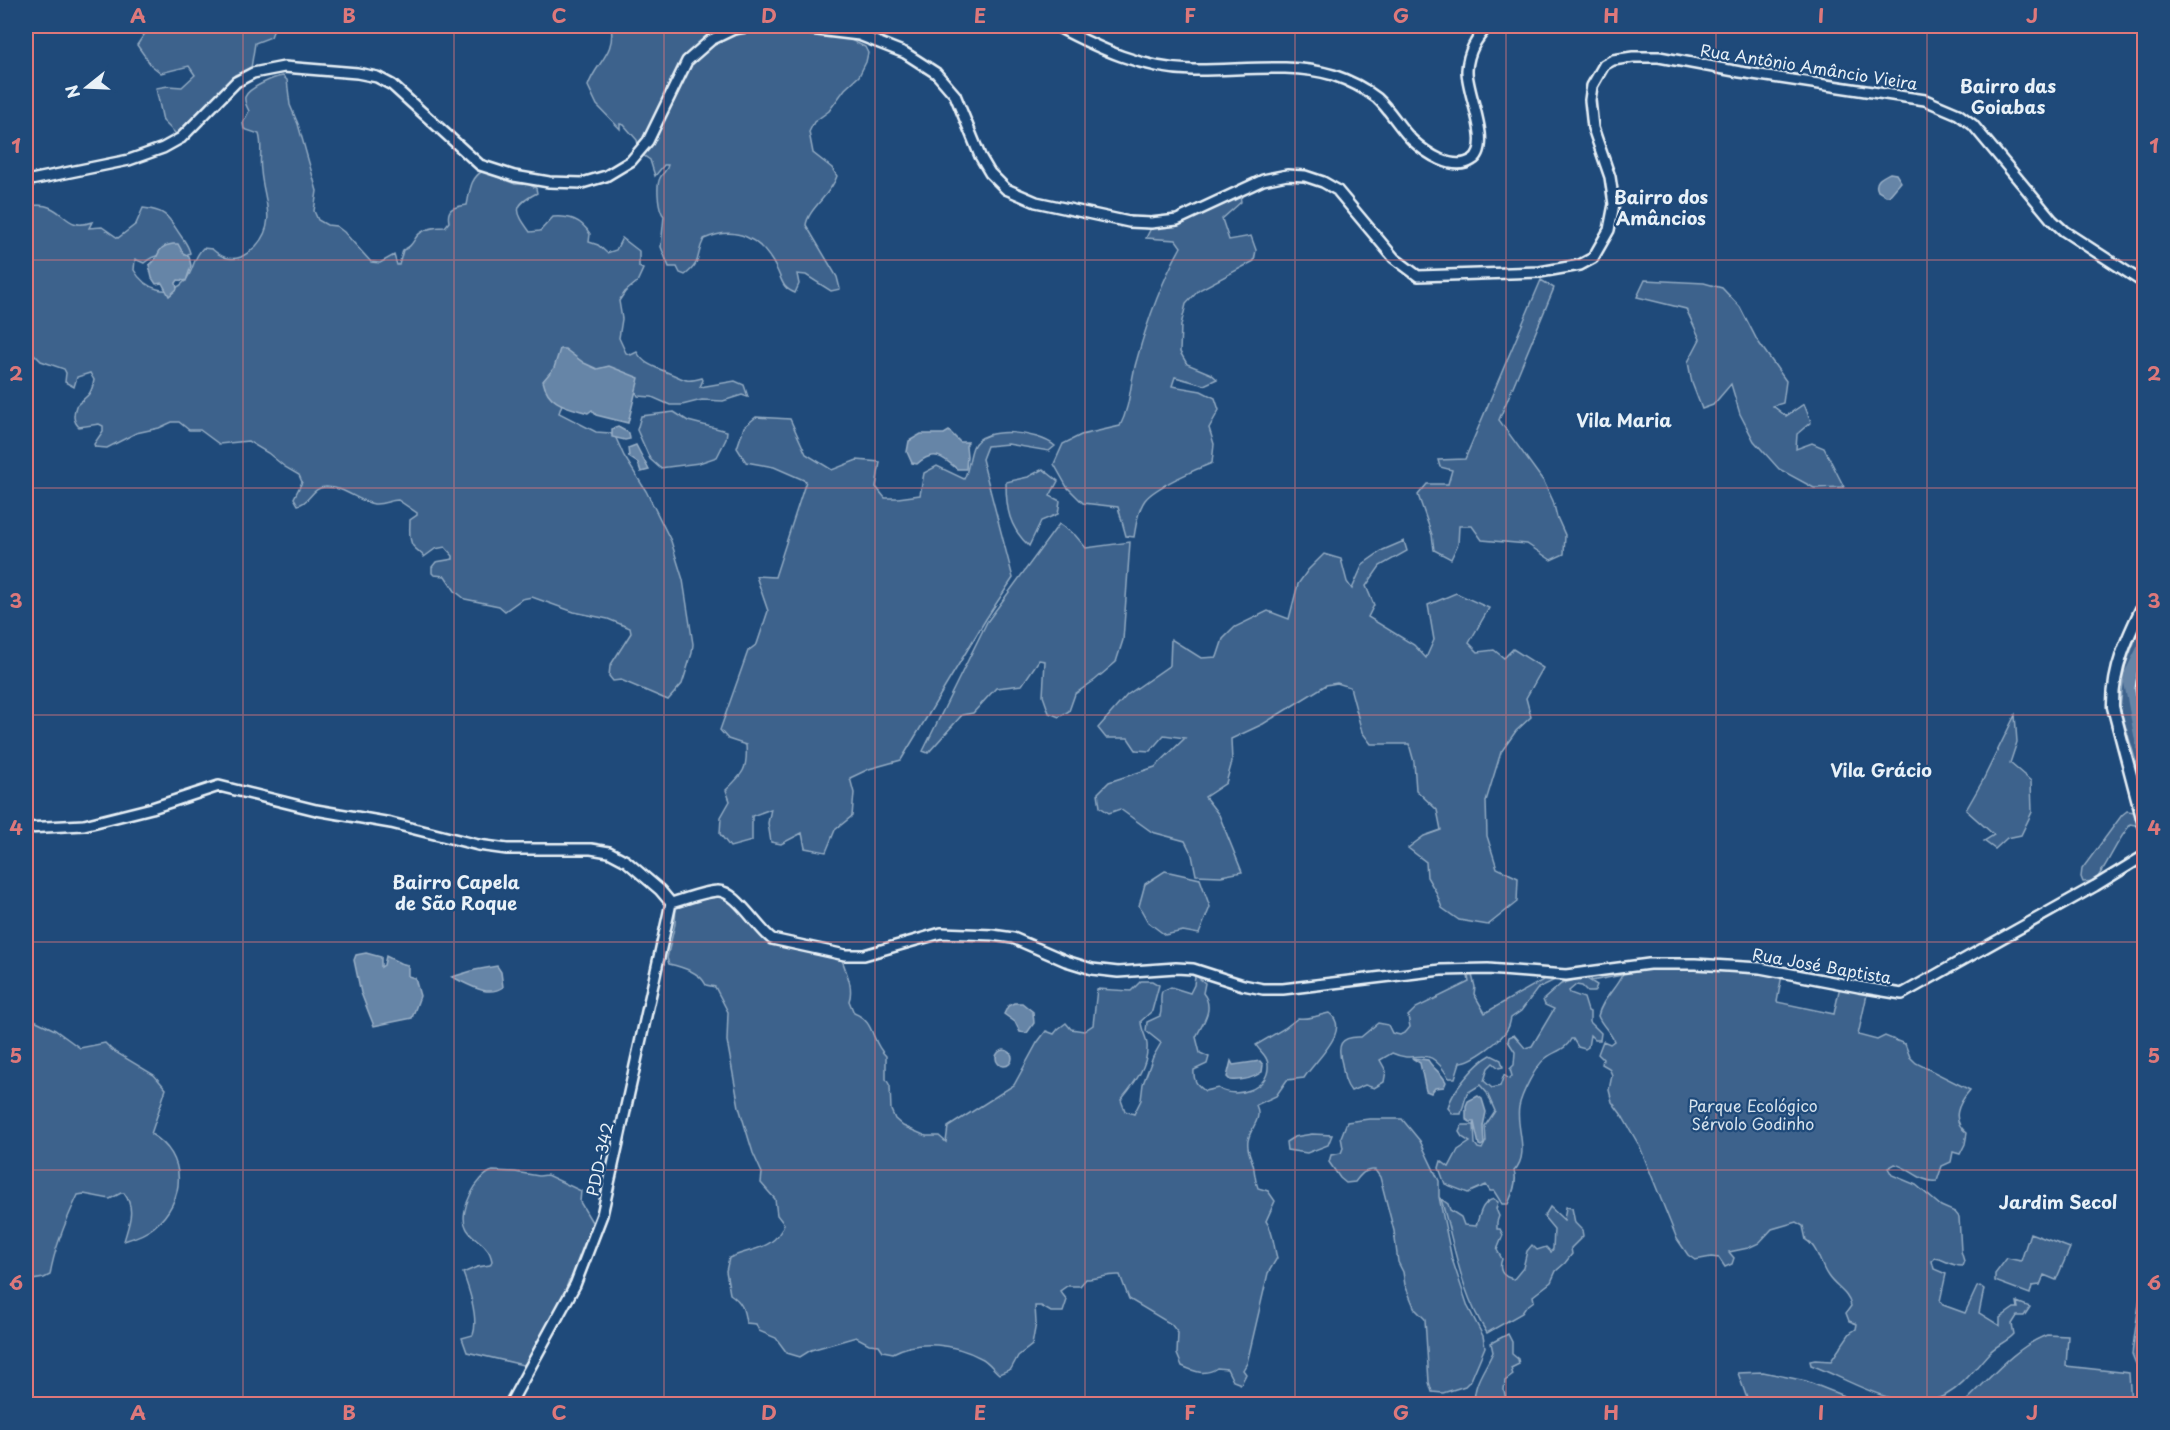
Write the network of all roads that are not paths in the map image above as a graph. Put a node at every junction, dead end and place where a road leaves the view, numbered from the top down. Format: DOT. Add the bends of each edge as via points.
graph roads {
  1 [pos="751,26"];
  2 [pos="785,26"];
  3 [pos="1056,26"];
  4 [pos="1488,26"];
  5 [pos="26,182"];
  6 [pos="2145,283"];
  7 [pos="2145,603"];
  8 [pos="2145,674"];
  9 [pos="2145,704"];
  10 [pos="2145,825"];
  11 [pos="26,828"];
  12 [pos="2145,856"];
  13 [pos="671,903"];
  14 [pos="510,1404"];
  1 -- 5 [label="street" via="711,40 687,61 648,141 631,161 606,176 582,183 514,176 480,165 392,85 377,77 284,67 253,73 236,82 181,138 163,148 129,160"];
  2 -- 6 [label="street, Rua Antônio Amâncio Vieira" via="859,35 905,53 936,74 955,95 990,173 1006,189 1036,202 1129,222 1152,223 1177,220 1263,180 1305,176 1337,190 1394,258 1418,276 1540,272 1580,265 1593,258 1609,230 1614,204 1610,177 1593,128 1590,100 1592,86 1604,65 1613,60 1659,57 1925,100 1958,114 1972,125 2064,231"];
  3 -- 4 [label="street" via="1120,57 1154,67 1270,69 1332,75 1377,99 1412,140 1451,164 1465,164 1475,159 1481,149 1467,71 1472,47"];
  7 -- 10 [label="main road" via="2118,663 2113,687 2115,717"];
  8 -- 9 [label="main road"];
  11 -- 13 [label="street" via="84,825 219,786 478,845 609,852 626,861"];
  12 -- 13 [label="street, Rua José Baptista" via="1902,994 1760,968 1695,964 1649,964 1566,975 1441,970 1263,989 1193,969 1092,969 1012,938 992,935 941,933 864,955 845,955 772,939 726,892"];
  13 -- 14 [label="street, PDD-342 / PDD-342" via="602,1215 575,1285"];
}
